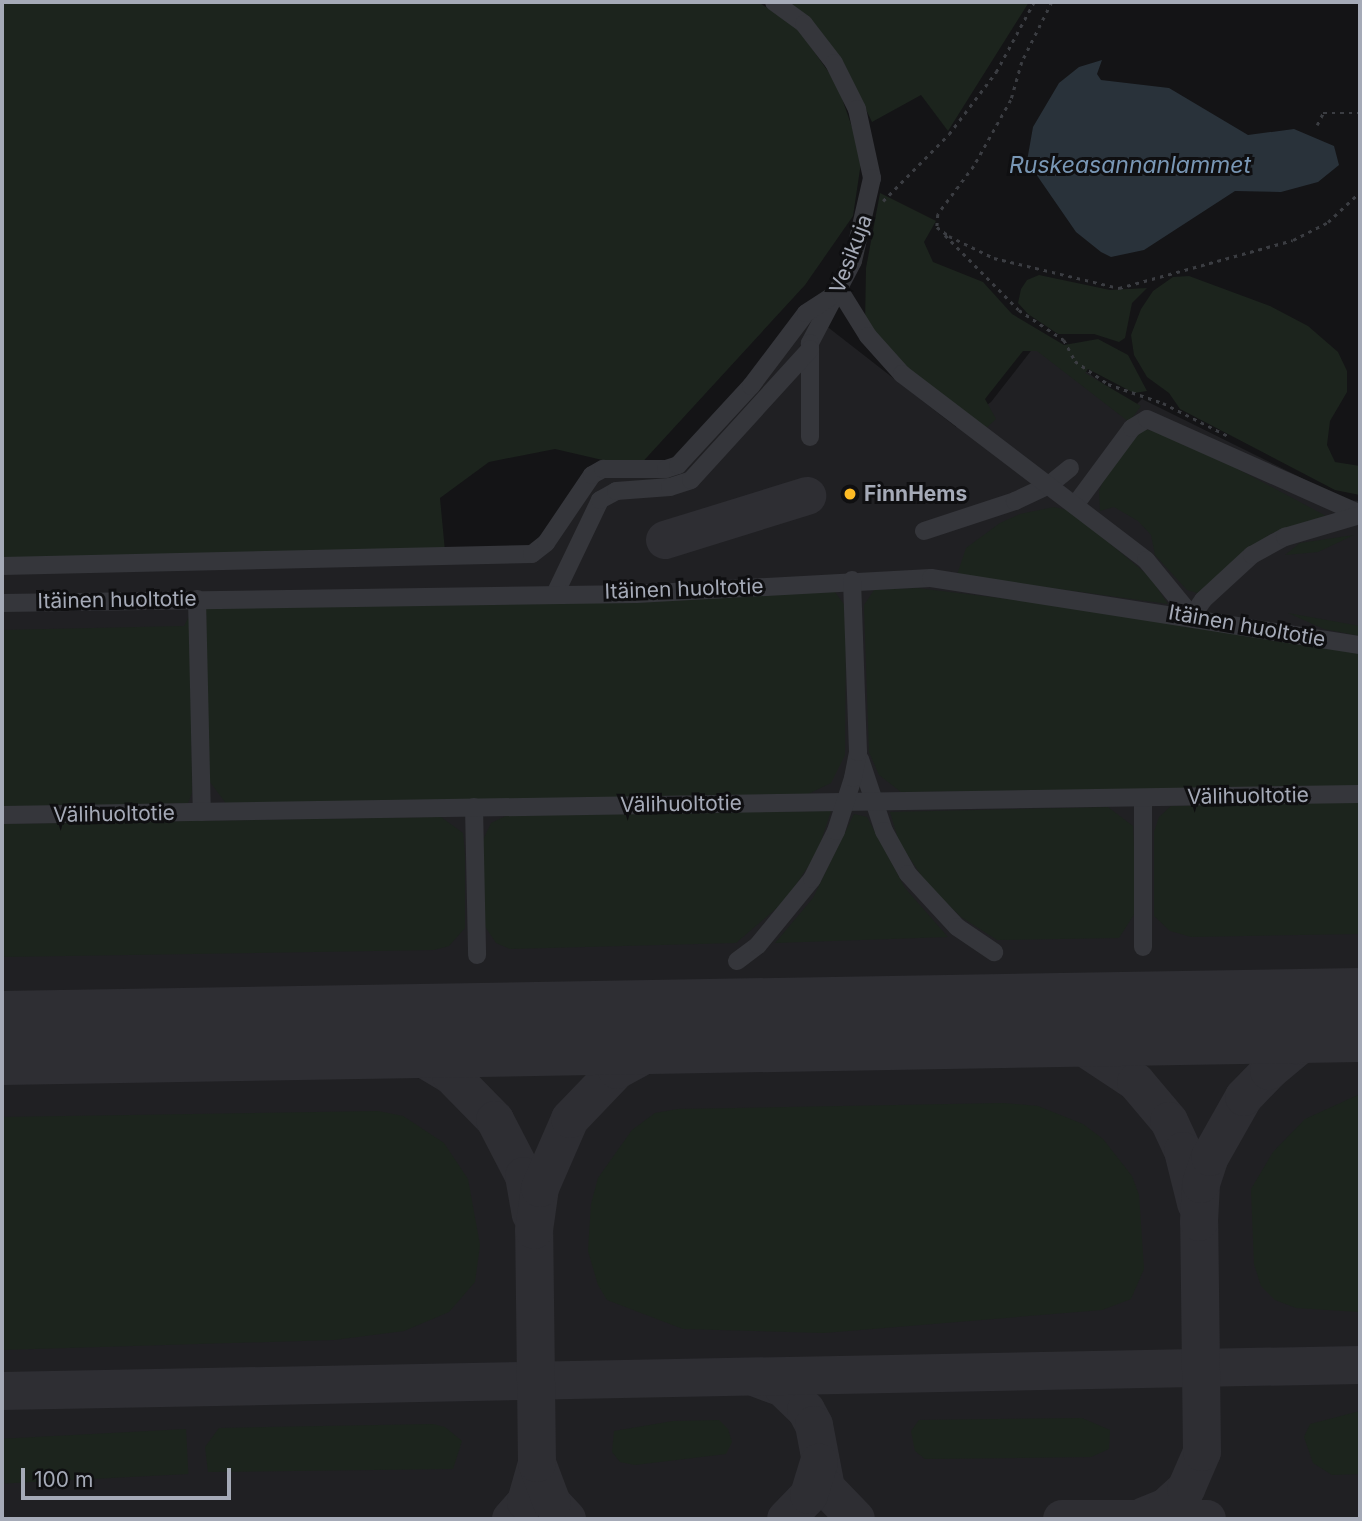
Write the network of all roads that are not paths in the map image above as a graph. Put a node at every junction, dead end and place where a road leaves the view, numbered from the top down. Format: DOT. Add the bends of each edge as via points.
graph roads {
  1 [pos="774,2"];
  2 [pos="840,291"];
  3 [pos="810,349"];
  4 [pos="810,437"];
  5 [pos="1070,468"];
  6 [pos="1049,485"];
  7 [pos="1074,505"];
  8 [pos="1360,514"];
  9 [pos="924,531"];
  10 [pos="2,566"];
  11 [pos="852,580"];
  12 [pos="556,592"];
  13 [pos="197,599"];
  14 [pos="2,603"];
  15 [pos="1192,616"];
  16 [pos="1360,645"];
  17 [pos="858,752"];
  18 [pos="1360,794"];
  19 [pos="1143,798"];
  20 [pos="872,801"];
  21 [pos="846,802"];
  22 [pos="474,807"];
  23 [pos="202,812"];
  24 [pos="2,816"];
  25 [pos="1143,947"];
  26 [pos="995,952"];
  27 [pos="477,955"];
  28 [pos="737,961"];
  1 -- 2 [label="lane, Vesikuja" via="804,24 834,62 857,109 868,151 870,201"];
  2 -- 3 [label="lane, Vesikuja"];
  2 -- 6 [label="lane" via="868,336 902,374"];
  2 -- 10 [label="lane" via="806,313 751,386 678,464 666,469 603,469 592,475 545,543 532,554"];
  3 -- 4 [label="lane"];
  3 -- 12 [label="lane" via="802,352 760,406 691,480 670,487 616,491 600,500"];
  5 -- 6 [label="lane"];
  6 -- 7 [label="lane"];
  6 -- 9 [label="lane"];
  7 -- 8 [label="lane" via="1132,428 1147,419"];
  7 -- 15 [label="lane" via="1146,560"];
  8 -- 15 [label="lane" via="1285,537 1252,555"];
  11 -- 12 [label="lane, Itäinen huoltotie" via="636,594"];
  11 -- 15 [label="lane, Itäinen huoltotie" via="931,578"];
  11 -- 17 [label="lane"];
  12 -- 13 [label="lane, Itäinen huoltotie"];
  13 -- 14 [label="lane, Itäinen huoltotie"];
  13 -- 23 [label="lane"];
  15 -- 16 [label="lane, Itäinen huoltotie"];
  17 -- 20 [label="lane"];
  17 -- 21 [label="lane"];
  18 -- 19 [label="lane, Välihuoltotie"];
  19 -- 20 [label="lane, Välihuoltotie"];
  19 -- 25 [label="lane"];
  20 -- 21 [label="lane, Välihuoltotie"];
  20 -- 26 [label="lane" via="895,854 924,894 972,940"];
  21 -- 22 [label="lane, Välihuoltotie"];
  21 -- 28 [label="lane" via="812,878 758,945"];
  22 -- 23 [label="lane, Välihuoltotie"];
  22 -- 27 [label="lane"];
  23 -- 24 [label="lane, Välihuoltotie"];
}
